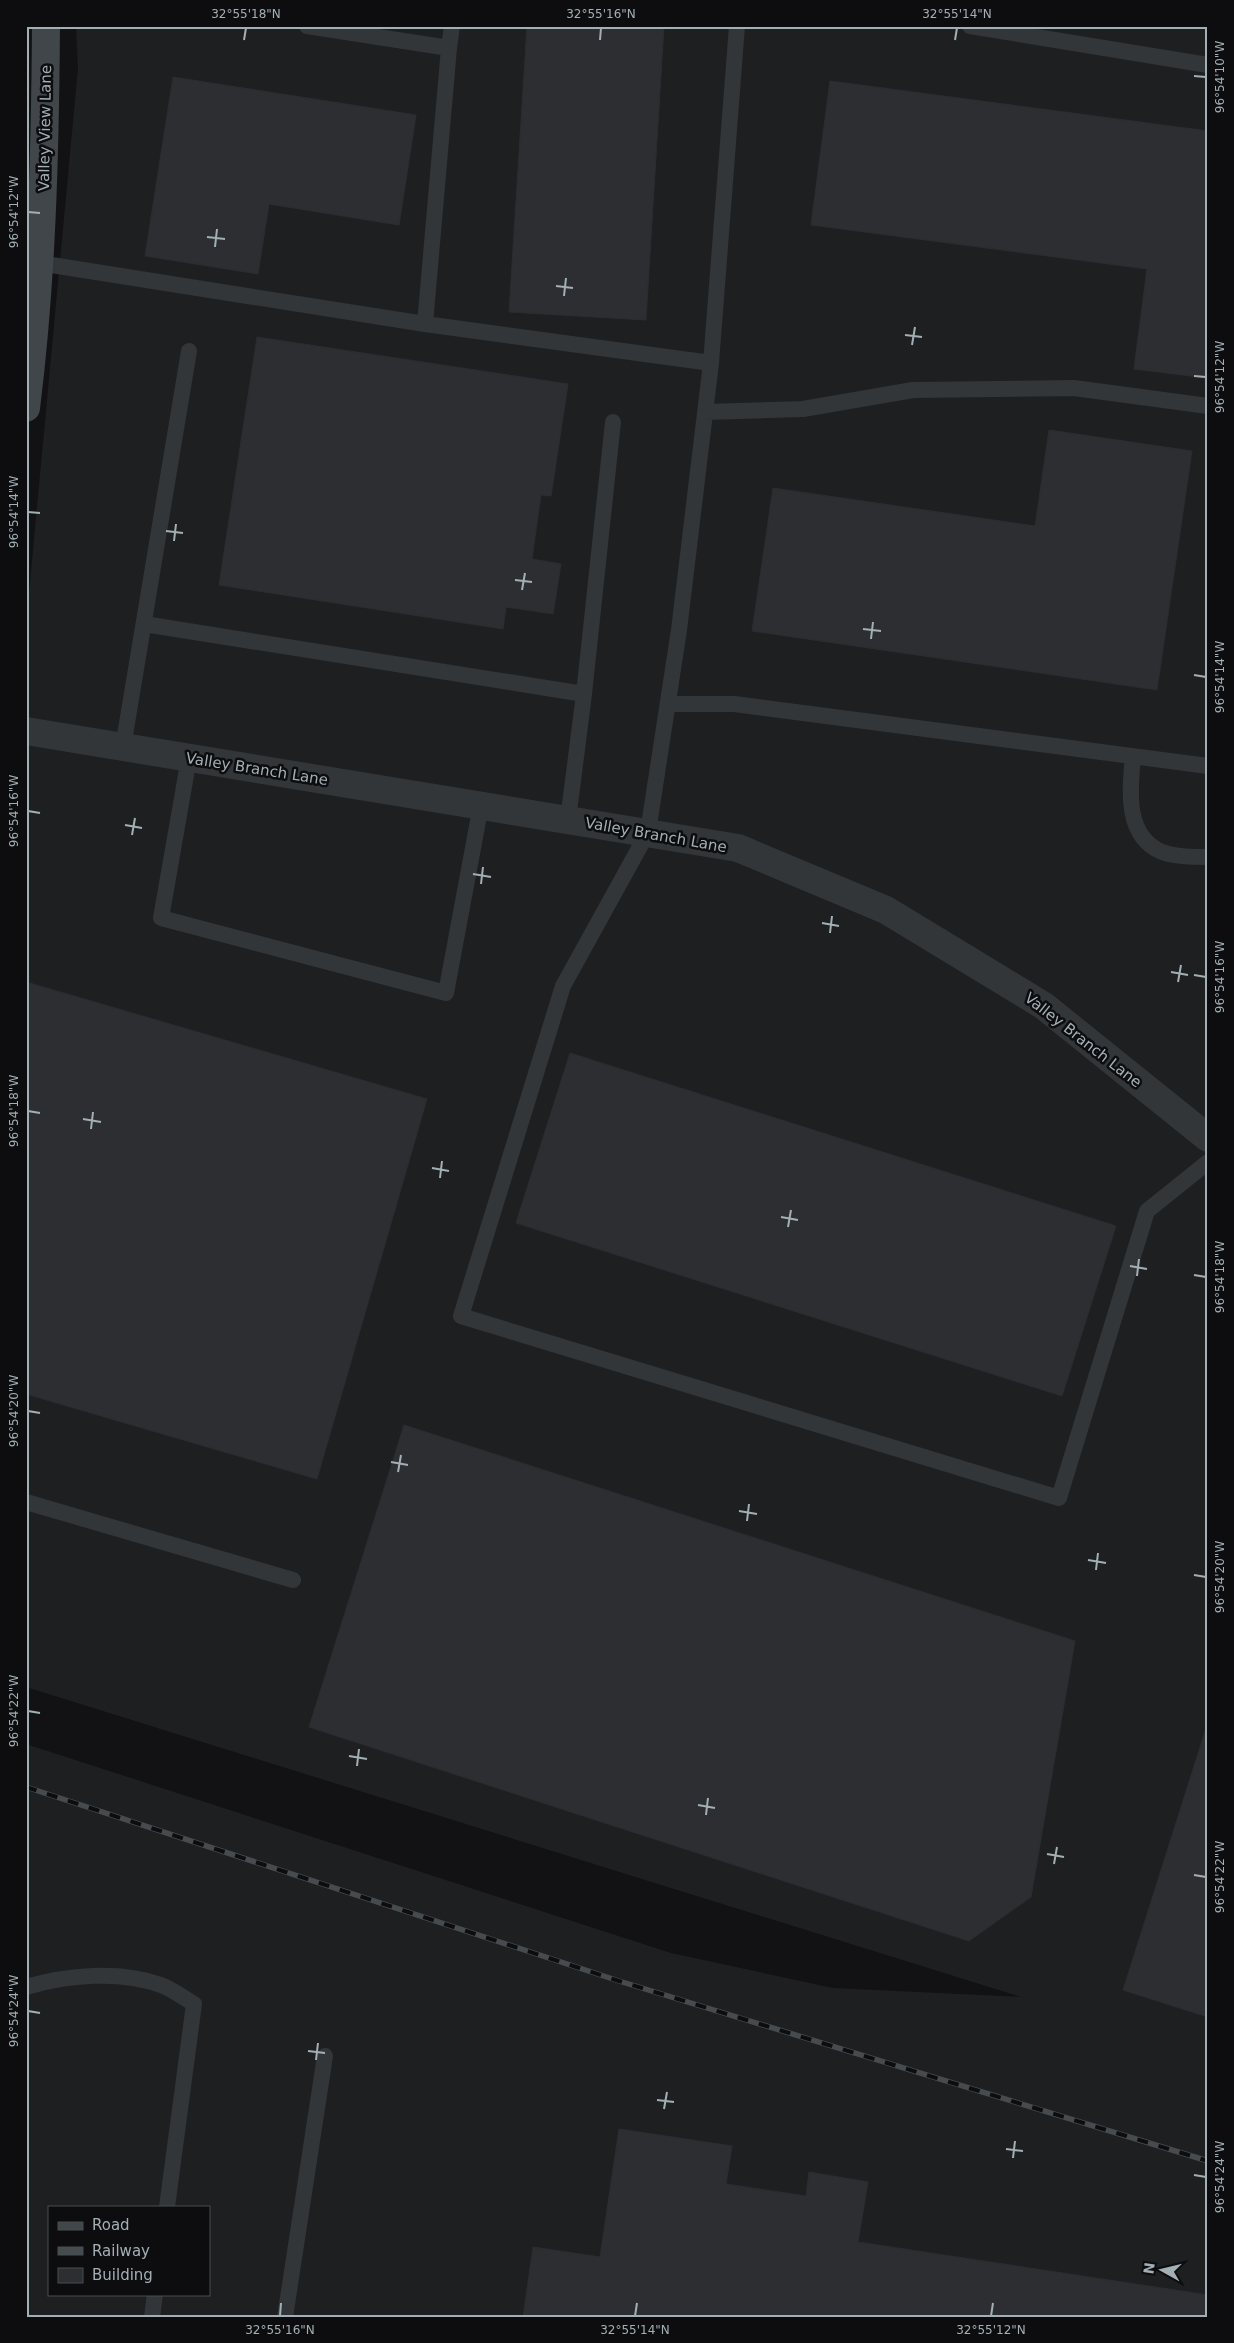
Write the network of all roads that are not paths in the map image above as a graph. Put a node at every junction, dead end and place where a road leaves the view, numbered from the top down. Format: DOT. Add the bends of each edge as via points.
graph roads {
  1 [pos="46,26"];
  2 [pos="307,26"];
  3 [pos="452,26"];
  4 [pos="737,26"];
  5 [pos="970,26"];
  6 [pos="449,48"];
  7 [pos="1208,65"];
  8 [pos="40,263"];
  9 [pos="425,324"];
  10 [pos="189,351"];
  11 [pos="711,363"];
  12 [pos="1208,406"];
  13 [pos="26,408"];
  14 [pos="705,412"];
  15 [pos="613,422"];
  16 [pos="144,624"];
  17 [pos="584,694"];
  18 [pos="668,704"];
  19 [pos="26,731"];
  20 [pos="123,747"];
  21 [pos="1133,756"];
  22 [pos="189,758"];
  23 [pos="1208,766"];
  24 [pos="481,805"];
  25 [pos="568,820"];
  26 [pos="648,832"];
  27 [pos="1208,858"];
  28 [pos="1208,1138"];
  29 [pos="1208,1162"];
  30 [pos="26,1502"];
  31 [pos="293,1580"];
  32 [pos="26,1987"];
  33 [pos="325,2056"];
  34 [pos="167,2206"];
  35 [pos="155,2296"];
  36 [pos="152,2317"];
  37 [pos="285,2317"];
  1 -- 8 [label="main road, Valley View Lane" via="45,168"];
  2 -- 6 [label="lane"];
  3 -- 6 [label="lane"];
  4 -- 11 [label="lane"];
  5 -- 7 [label="lane"];
  6 -- 9 [label="lane"];
  8 -- 9 [label="lane"];
  8 -- 13 [label="main road, Valley View Lane"];
  9 -- 11 [label="lane"];
  10 -- 16 [label="lane"];
  11 -- 14 [label="lane"];
  12 -- 14 [label="lane" via="1074,388 913,390 803,410"];
  14 -- 18 [label="lane"];
  15 -- 17 [label="lane"];
  16 -- 17 [label="lane"];
  16 -- 20 [label="lane"];
  17 -- 25 [label="lane"];
  18 -- 21 [label="lane" via="734,704"];
  18 -- 26 [label="lane"];
  19 -- 20 [label="street, Valley Branch Lane"];
  20 -- 22 [label="street, Valley Branch Lane"];
  21 -- 23 [label="lane"];
  21 -- 27 [label="lane" via="1131,811 1150,846 1164,853"];
  22 -- 24 [label="street, Valley Branch Lane"];
  22 -- 24 [label="lane" via="161,918 446,993"];
  24 -- 25 [label="street, Valley Branch Lane"];
  25 -- 26 [label="street, Valley Branch Lane"];
  26 -- 28 [label="street, Valley Branch Lane" via="738,848 886,910 1044,1006"];
  26 -- 29 [label="lane" via="563,986 461,1316 1059,1498 1147,1212"];
  30 -- 31 [label="lane"];
  32 -- 34 [label="lane" via="54,1979 126,1976 162,1985 194,2004"];
  33 -- 37 [label="lane"];
  35 -- 36 [label="lane"];
}
